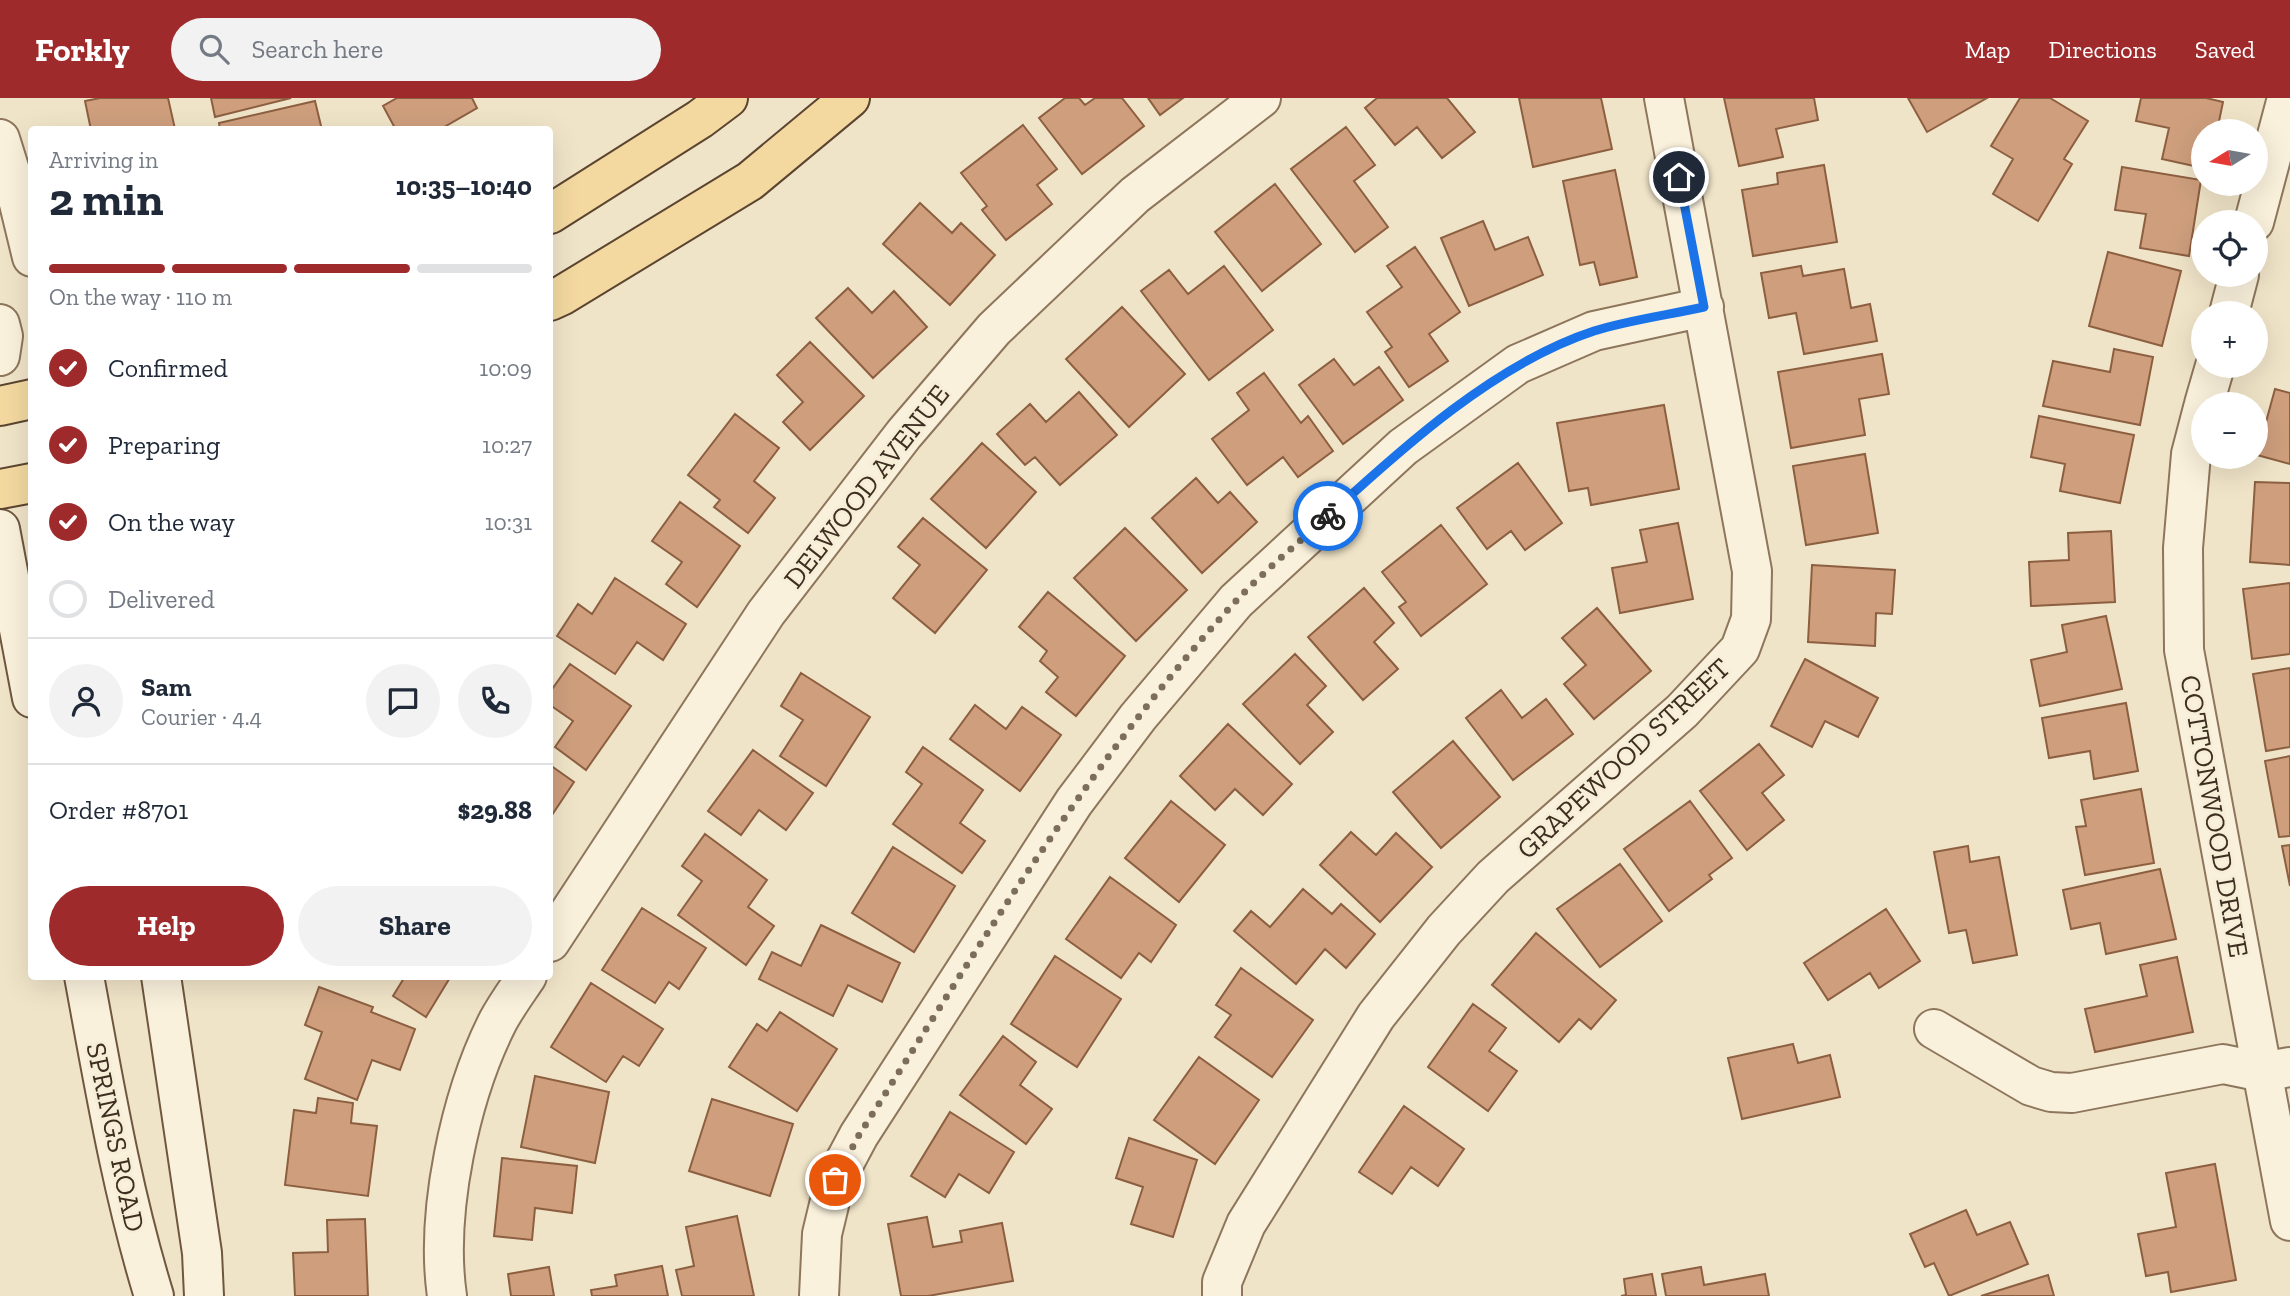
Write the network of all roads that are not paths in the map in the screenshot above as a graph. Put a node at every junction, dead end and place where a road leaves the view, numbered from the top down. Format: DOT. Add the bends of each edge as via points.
graph roads {
  1 [pos="728,98"];
  2 [pos="850,98"];
  3 [pos="1261,98"];
  4 [pos="1664,98"];
  5 [pos="2287,98"];
  6 [pos="0,139"];
  7 [pos="2256,210"];
  8 [pos="553,212"];
  9 [pos="28,241"];
  10 [pos="553,300"];
  11 [pos="1704,307"];
  12 [pos="0,324"];
  13 [pos="0,356"];
  14 [pos="28,400"];
  15 [pos="0,406"];
  16 [pos="2191,453"];
  17 [pos="28,484"];
  18 [pos="0,489"];
  19 [pos="0,529"];
  20 [pos="28,677"];
  21 [pos="553,937"];
  22 [pos="84,980"];
  23 [pos="162,980"];
  24 [pos="524,980"];
  25 [pos="1934,1028"];
  26 [pos="2276,1070"];
  27 [pos="2290,1221"];
  28 [pos="154,1296"];
  29 [pos="204,1296"];
  30 [pos="447,1296"];
  31 [pos="819,1296"];
  32 [pos="1222,1296"];
  1 -- 8 [label="main road"];
  2 -- 10 [label="main road" via="750,181"];
  3 -- 21 [label="street, DELWOOD AVENUE" via="1125,205 994,329 904,434 766,613"];
  4 -- 11 [label="street, GRAPEWOOD STREET"];
  5 -- 7 [label="street"];
  6 -- 9 [label="street"];
  11 -- 31 [label="street" via="1594,331 1518,364 1403,447 1236,601 1138,717 1074,802 859,1135 835,1180 822,1234"];
  11 -- 32 [label="street, GRAPEWOOD STREET" via="1752,570 1751,619 1741,649 1682,711 1493,877 1444,930 1376,1016 1246,1224 1222,1282"];
  12 -- 13 [label="street"];
  14 -- 15 [label="main road"];
  16 -- 26 [label="street, COTTONWOOD DRIVE" via="2183,548 2185,650"];
  17 -- 18 [label="main road"];
  19 -- 20 [label="street"];
  22 -- 28 [label="street, SPRINGS ROAD" via="111,1123"];
  23 -- 29 [label="street" via="202,1252"];
  24 -- 30 [label="street" via="499,1020 463,1114 449,1183 443,1271"];
  25 -- 26 [label="street" via="2031,1086 2051,1092 2072,1093 2223,1064"];
  26 -- 27 [label="street, COTTONWOOD DRIVE"];
}
